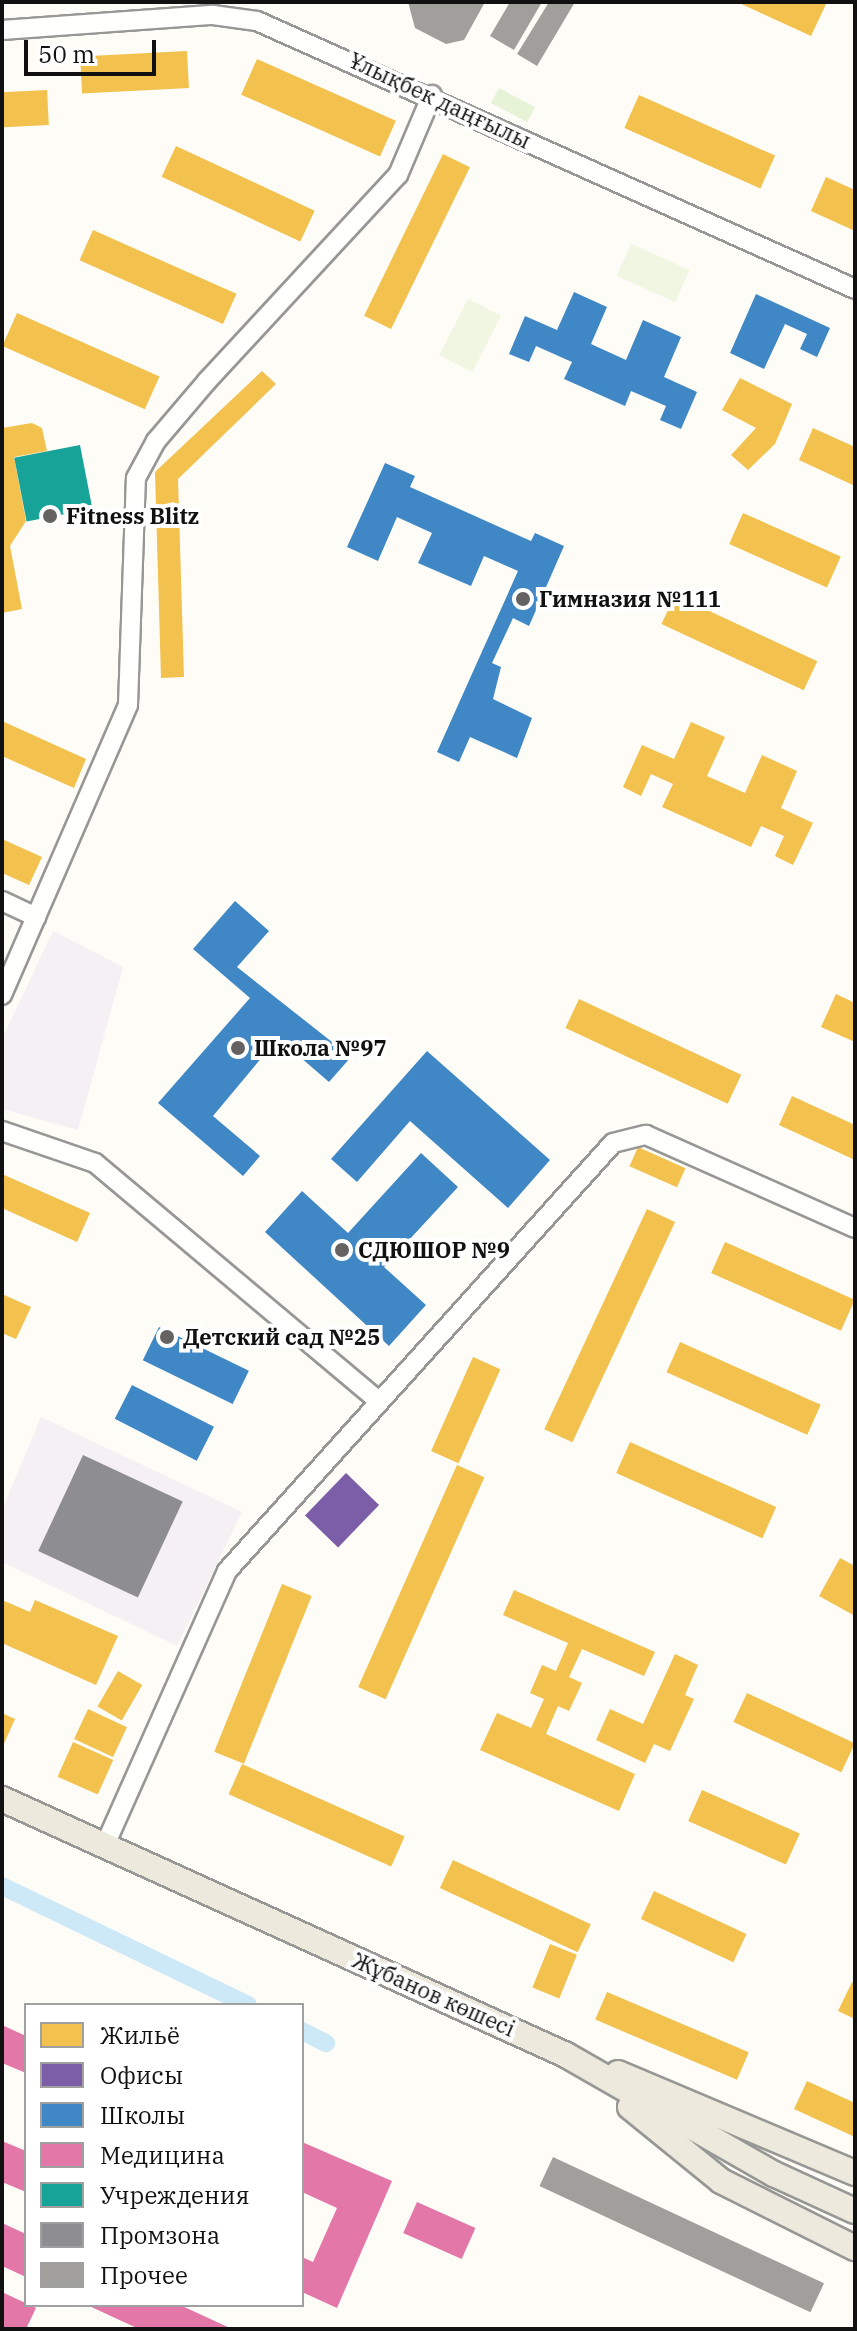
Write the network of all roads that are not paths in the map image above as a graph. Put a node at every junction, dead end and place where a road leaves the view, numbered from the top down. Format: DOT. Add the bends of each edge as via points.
graph roads {
  1 [pos="2,30"];
  2 [pos="432,95"];
  3 [pos="855,289"];
  4 [pos="2,901"];
  5 [pos="36,917"];
  6 [pos="2,995"];
  7 [pos="2,1131"];
  8 [pos="855,1228"];
  9 [pos="377,1400"];
  10 [pos="2,1799"];
  11 [pos="105,1845"];
  12 [pos="566,2055"];
  13 [pos="855,2173"];
  14 [pos="855,2211"];
  15 [pos="855,2248"];
  1 -- 2 [label="street, Ұлықбек даңғылы" via="242,19"];
  2 -- 3 [label="street, Ұлықбек даңғылы"];
  2 -- 5 [label="street" via="398,175 207,381 156,441 136,478 128,705"];
  4 -- 5 [label="street"];
  5 -- 6 [label="street"];
  7 -- 9 [label="street" via="95,1163"];
  8 -- 9 [label="street" via="630,1134 596,1159"];
  9 -- 11 [label="street" via="227,1571"];
  10 -- 11 [label="main road, Жұбанов көшесі"];
  11 -- 12 [label="main road, Жұбанов көшесі"];
  12 -- 13 [label="main road"];
  12 -- 14 [label="main road, Жұбанов көшесі" via="774,2174"];
  12 -- 15 [label="main road" via="721,2181"];
}
